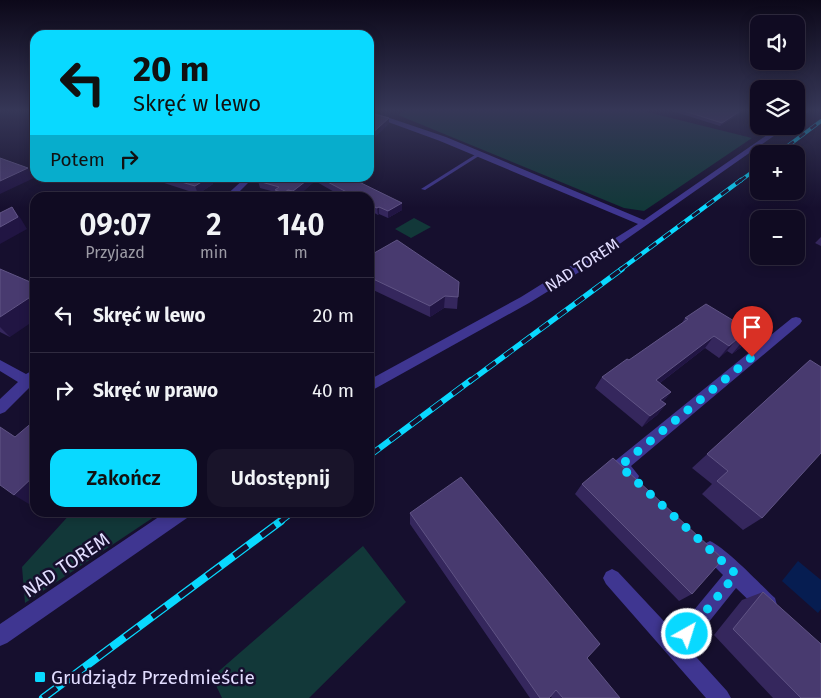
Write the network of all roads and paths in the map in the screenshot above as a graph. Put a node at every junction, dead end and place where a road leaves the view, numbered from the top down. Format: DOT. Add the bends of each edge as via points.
graph roads {
  1 [pos="451,143"];
  2 [pos="761,143"];
  3 [pos="480,154"];
  4 [pos="245,182"];
  5 [pos="423,189"];
  6 [pos="234,192"];
  7 [pos="644,224"];
  8 [pos="796,321"];
  9 [pos="0,365"];
  10 [pos="30,377"];
  11 [pos="30,378"];
  12 [pos="374,384"];
  13 [pos="0,408"];
  14 [pos="642,486"];
  15 [pos="174,517"];
  16 [pos="700,540"];
  17 [pos="736,574"];
  18 [pos="612,578"];
  19 [pos="778,614"];
  20 [pos="0,636"];
  21 [pos="675,648"];
  22 [pos="720,698"];
  1 -- 3 [label="street"];
  2 -- 7 [label="street, NAD TOREM"];
  3 -- 5 [label="lane"];
  3 -- 7 [label="street"];
  4 -- 6 [label="street"];
  7 -- 12 [label="street, NAD TOREM" via="546,288"];
  8 -- 14 [label="street" via="620,466"];
  9 -- 10 [label="street"];
  11 -- 13 [label="street"];
  15 -- 20 [label="street, NAD TOREM"];
  16 -- 17 [label="street"];
  17 -- 19 [label="street"];
  17 -- 21 [label="street"];
  18 -- 21 [label="street"];
  21 -- 22 [label="street"];
}
